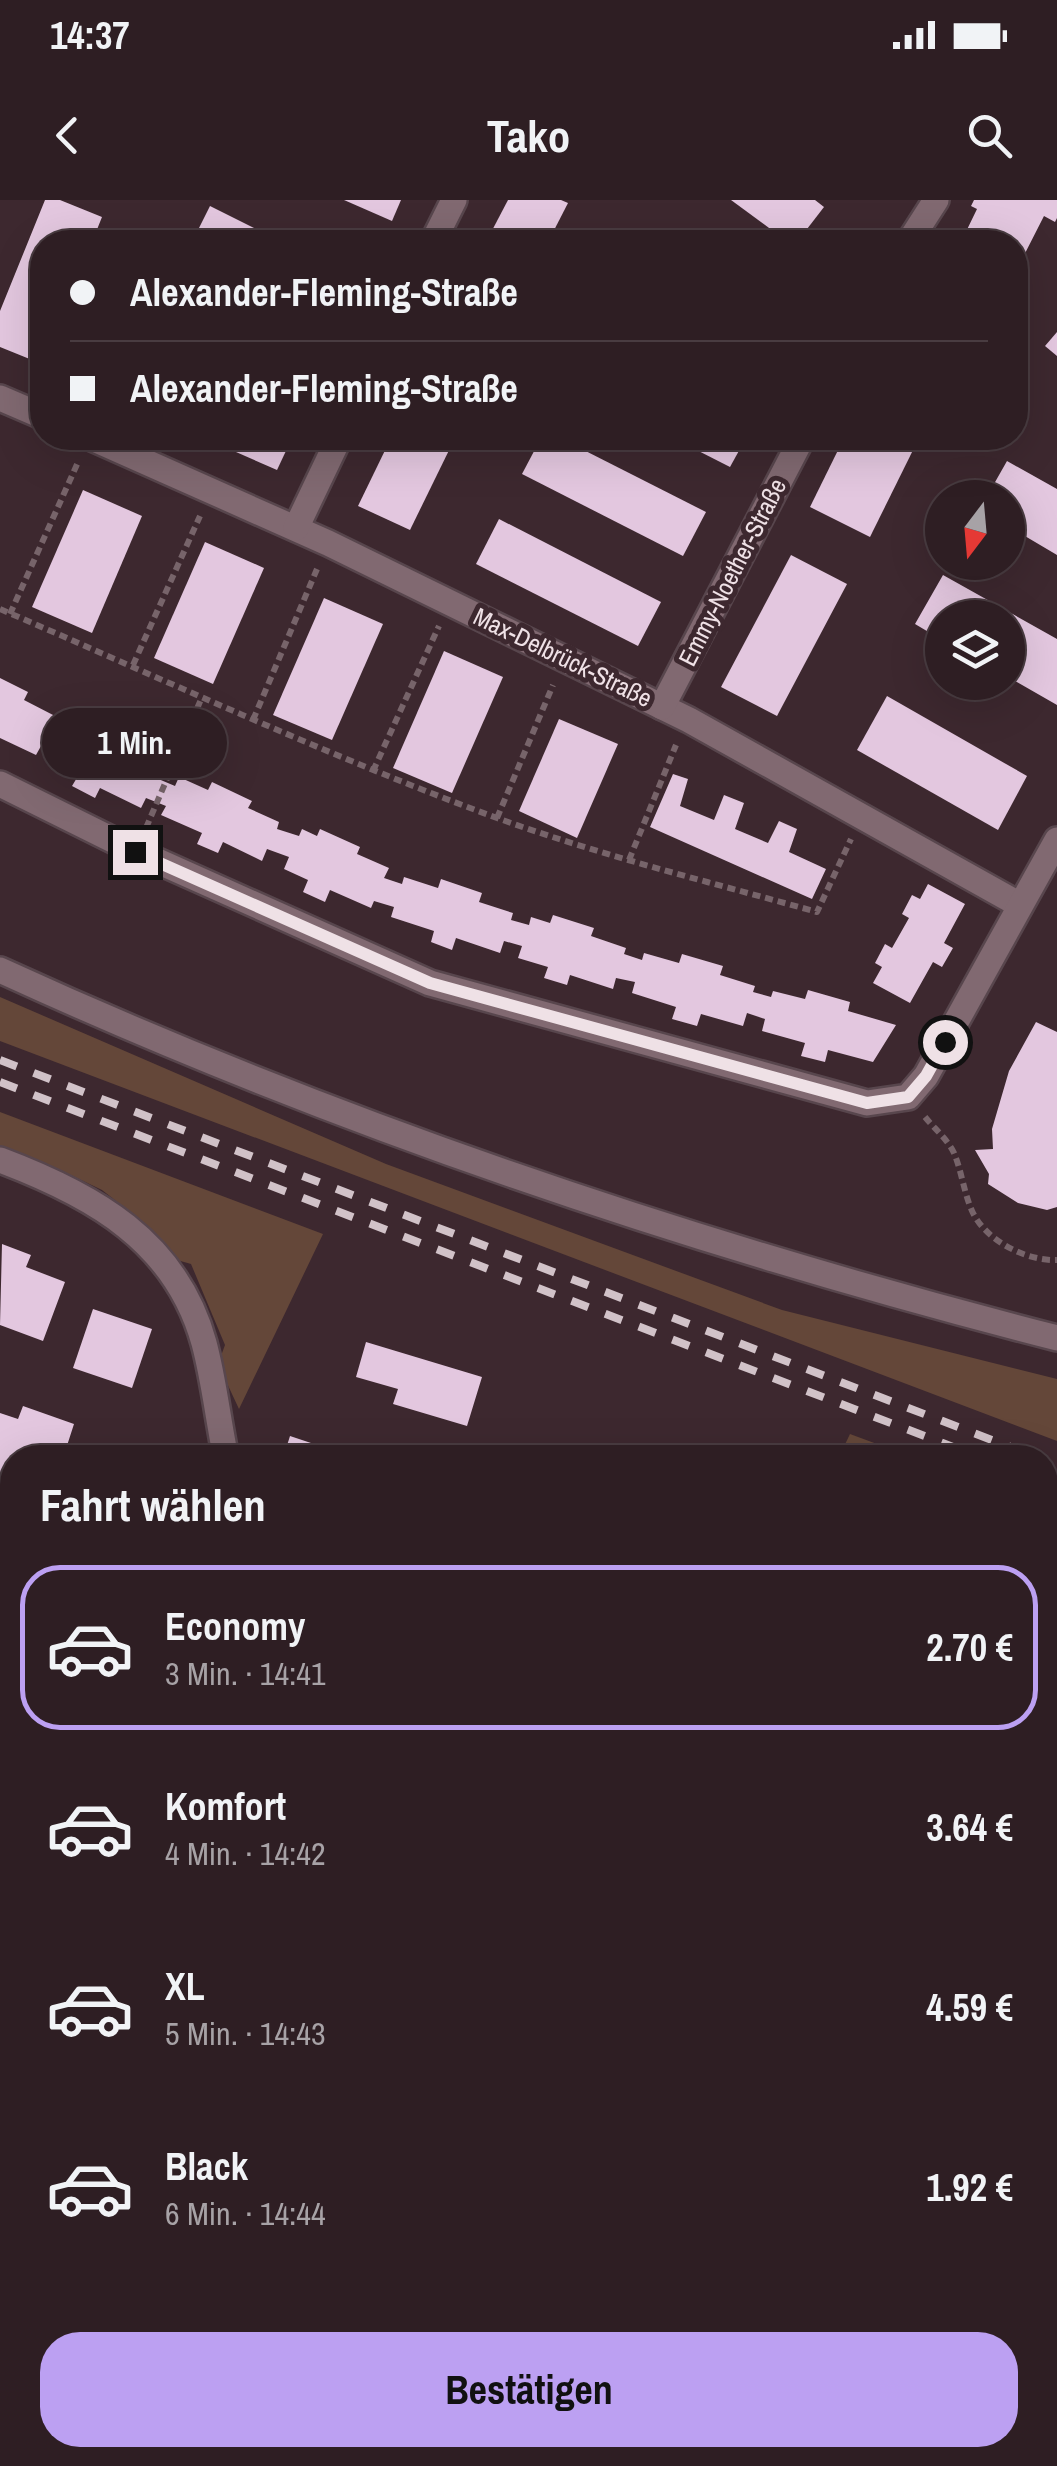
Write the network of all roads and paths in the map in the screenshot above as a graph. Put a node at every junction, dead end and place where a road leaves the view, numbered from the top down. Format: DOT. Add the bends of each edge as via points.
graph roads {
  1 [pos="454,200"];
  2 [pos="936,200"];
  3 [pos="439,230"];
  4 [pos="917,230"];
  5 [pos="0,398"];
  6 [pos="30,411"];
  7 [pos="119,450"];
  8 [pos="334,450"];
  9 [pos="796,450"];
  10 [pos="74,470"];
  11 [pos="203,510"];
  12 [pos="296,528"];
  13 [pos="317,568"];
  14 [pos="0,609"];
  15 [pos="10,614"];
  16 [pos="430,645"];
  17 [pos="133,666"];
  18 [pos="554,686"];
  19 [pos="202,697"];
  20 [pos="662,706"];
  21 [pos="252,720"];
  22 [pos="678,742"];
  23 [pos="373,771"];
  24 [pos="0,784"];
  25 [pos="862,815"];
  26 [pos="497,818"];
  27 [pos="1057,840"];
  28 [pos="135,852"];
  29 [pos="629,860"];
  30 [pos="1020,905"];
  31 [pos="0,970"];
  32 [pos="908,1097"];
  33 [pos="0,1160"];
  34 [pos="1057,1260"];
  35 [pos="1052,1334"];
  36 [pos="224,1445"];
  1 -- 3 [label="street"];
  2 -- 4 [label="street"];
  5 -- 6 [label="street"];
  7 -- 12 [label="street, Max-Delbrück-Straße"];
  8 -- 12 [label="street"];
  9 -- 20 [label="street, Emmy-Noether-Straße"];
  10 -- 15 [label="path"];
  11 -- 17 [label="path"];
  12 -- 20 [label="street, Max-Delbrück-Straße"];
  13 -- 21 [label="path"];
  14 -- 15 [label="path"];
  15 -- 17 [label="path"];
  16 -- 23 [label="path"];
  17 -- 19 [label="path"];
  18 -- 26 [label="path"];
  19 -- 21 [label="path"];
  19 -- 28 [label="path"];
  20 -- 25 [label="street, Max-Delbrück-Straße"];
  21 -- 23 [label="path"];
  22 -- 29 [label="path"];
  23 -- 26 [label="path"];
  24 -- 28 [label="street"];
  25 -- 29 [label="path" via="817,912"];
  25 -- 30 [label="street, Max-Delbrück-Straße"];
  26 -- 29 [label="path"];
  27 -- 30 [label="street"];
  28 -- 32 [label="street" via="430,983 867,1103"];
  30 -- 32 [label="street"];
  31 -- 35 [label="street" via="310,1103 464,1160 704,1237"];
  32 -- 34 [label="path" via="953,1151 973,1214 989,1233 1009,1249"];
  33 -- 36 [label="street" via="91,1200 146,1240 184,1292 204,1342"];
}
